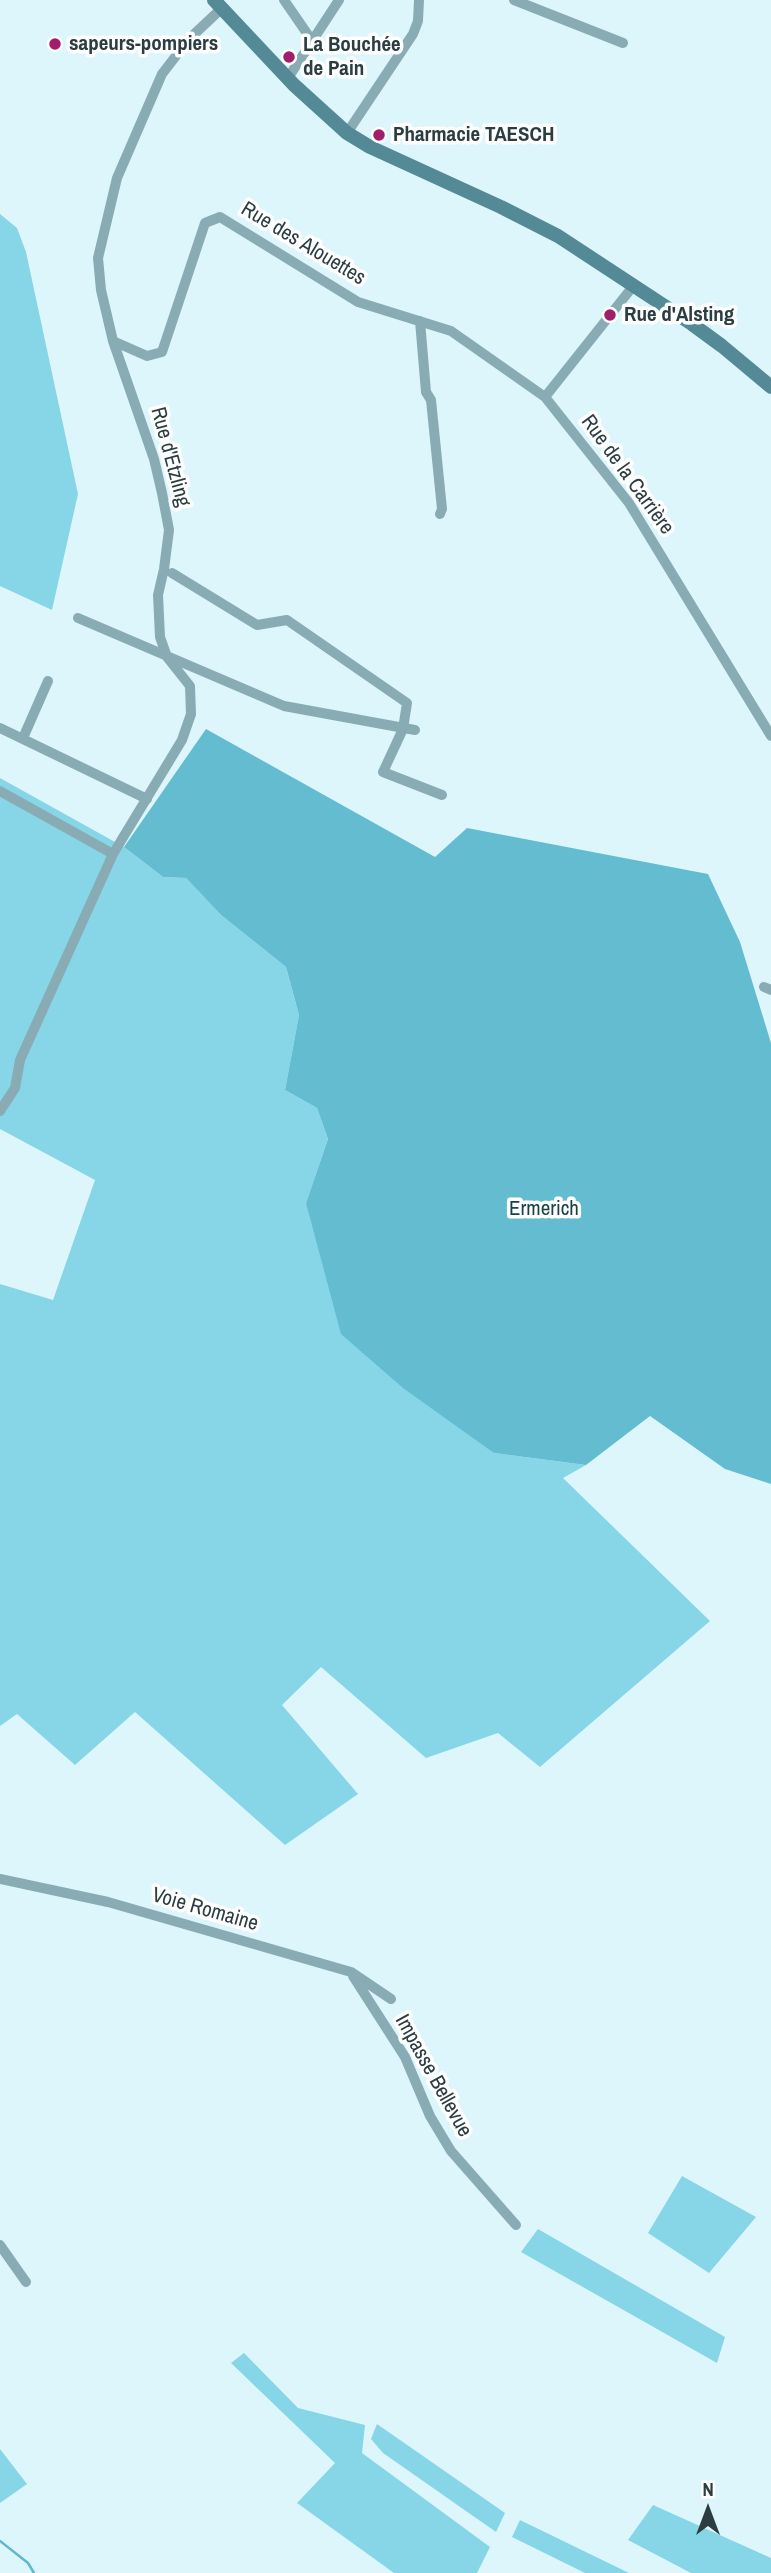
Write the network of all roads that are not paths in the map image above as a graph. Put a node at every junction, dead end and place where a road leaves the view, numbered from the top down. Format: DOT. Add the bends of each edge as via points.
graph roads {
  1 [pos="284,0"];
  2 [pos="339,0"];
  3 [pos="419,0"];
  4 [pos="514,0"];
  5 [pos="218,4"];
  6 [pos="313,42"];
  7 [pos="623,43"];
  8 [pos="288,78"];
  9 [pos="347,133"];
  10 [pos="634,285"];
  11 [pos="421,321"];
  12 [pos="113,341"];
  13 [pos="771,387"];
  14 [pos="545,397"];
  15 [pos="440,514"];
  16 [pos="172,573"];
  17 [pos="78,618"];
  18 [pos="167,657"];
  19 [pos="48,681"];
  20 [pos="0,728"];
  21 [pos="403,729"];
  22 [pos="415,730"];
  23 [pos="771,736"];
  24 [pos="23,738"];
  25 [pos="0,791"];
  26 [pos="442,795"];
  27 [pos="147,799"];
  28 [pos="113,854"];
  29 [pos="0,1111"];
  30 [pos="0,1879"];
  31 [pos="351,1972"];
  32 [pos="391,1998"];
  33 [pos="516,2225"];
  34 [pos="0,2245"];
  35 [pos="26,2282"];
  1 -- 6 [label="street"];
  2 -- 6 [label="street"];
  3 -- 9 [label="street" via="413,34"];
  4 -- 7 [label="street"];
  5 -- 8 [label="main road"];
  5 -- 12 [label="street, Rue d'Etzling" via="162,74 117,178 98,258"];
  6 -- 8 [label="street"];
  8 -- 9 [label="main road"];
  9 -- 10 [label="main road" via="542,228"];
  10 -- 13 [label="main road" via="722,346"];
  10 -- 14 [label="street"];
  11 -- 12 [label="street, Rue des Alouettes" via="358,302 220,216 205,223 162,352 147,356"];
  11 -- 14 [label="street, Rue des Alouettes" via="452,331"];
  11 -- 15 [label="street"];
  12 -- 18 [label="street, Rue d'Etzling" via="163,493 169,530 158,595 160,637"];
  14 -- 23 [label="street, Rue de la Carrière" via="629,503"];
  16 -- 21 [label="street" via="257,625 287,620 407,703"];
  17 -- 18 [label="street"];
  18 -- 21 [label="street" via="284,706"];
  18 -- 27 [label="street, Rue d'Etzling" via="190,687 191,715 182,740"];
  19 -- 24 [label="street"];
  20 -- 24 [label="street"];
  21 -- 22 [label="street"];
  21 -- 26 [label="street" via="383,772"];
  24 -- 27 [label="street"];
  25 -- 28 [label="street"];
  27 -- 28 [label="street, Rue d'Etzling"];
  28 -- 29 [label="street, Rue d'Etzling" via="20,1060 15,1088"];
  30 -- 31 [label="street, Voie Romaine" via="108,1902"];
  31 -- 32 [label="street, Voie Romaine"];
  31 -- 33 [label="street, Impasse Bellevue" via="405,2057 451,2151"];
  34 -- 35 [label="street"];
}
